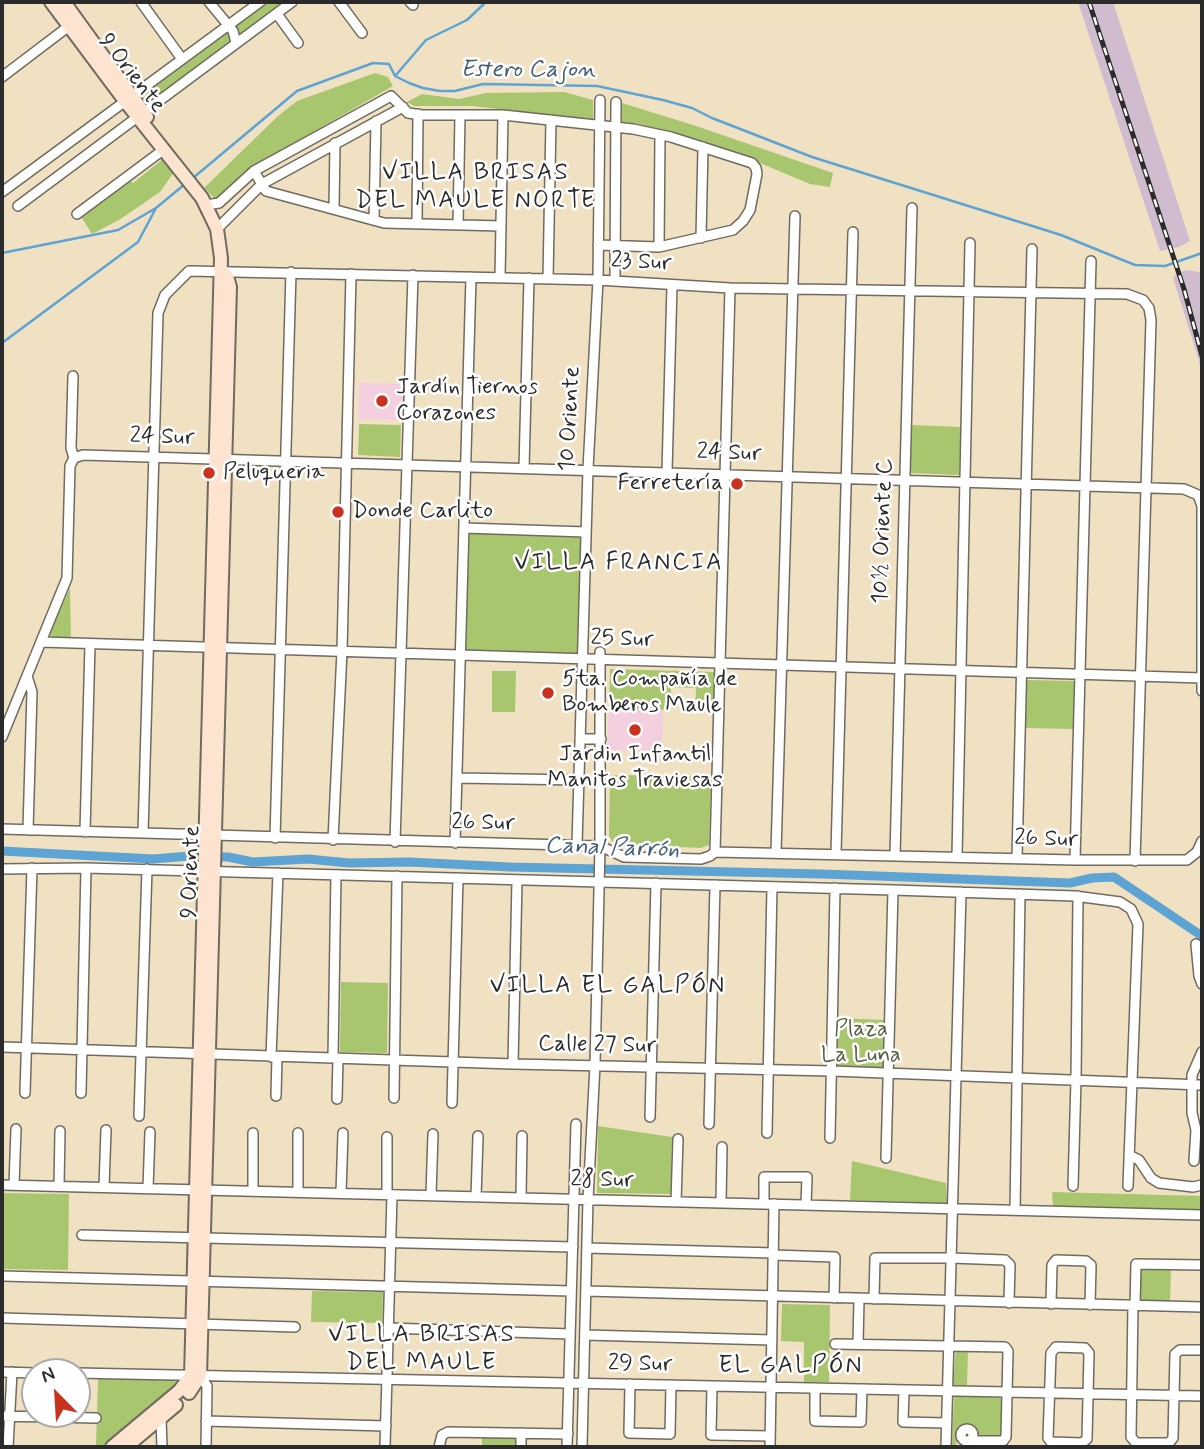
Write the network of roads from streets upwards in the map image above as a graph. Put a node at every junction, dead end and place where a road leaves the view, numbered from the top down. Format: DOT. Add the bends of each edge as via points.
graph roads {
  1 [pos="51,2"];
  2 [pos="64,2"];
  3 [pos="141,2"];
  4 [pos="209,2"];
  5 [pos="260,2"];
  6 [pos="292,2"];
  7 [pos="338,2"];
  8 [pos="277,14"];
  9 [pos="73,23"];
  10 [pos="227,24"];
  11 [pos="362,33"];
  12 [pos="236,43"];
  13 [pos="298,43"];
  14 [pos="183,59"];
  15 [pos="2,77"];
  16 [pos="129,98"];
  17 [pos="600,100"];
  18 [pos="616,103"];
  19 [pos="403,107"];
  20 [pos="141,114"];
  21 [pos="418,114"];
  22 [pos="460,115"];
  23 [pos="503,115"];
  24 [pos="551,120"];
  25 [pos="376,121"];
  26 [pos="600,125"];
  27 [pos="616,127"];
  28 [pos="660,135"];
  29 [pos="335,143"];
  30 [pos="703,147"];
  31 [pos="163,150"];
  32 [pos="179,170"];
  33 [pos="254,172"];
  34 [pos="262,184"];
  35 [pos="2,191"];
  36 [pos="206,205"];
  37 [pos="18,206"];
  38 [pos="912,208"];
  39 [pos="334,209"];
  40 [pos="77,214"];
  41 [pos="795,216"];
  42 [pos="374,220"];
  43 [pos="417,224"];
  44 [pos="458,225"];
  45 [pos="501,226"];
  46 [pos="217,229"];
  47 [pos="853,232"];
  48 [pos="701,238"];
  49 [pos="970,243"];
  50 [pos="598,245"];
  51 [pos="616,246"];
  52 [pos="659,247"];
  53 [pos="1032,249"];
  54 [pos="1091,261"];
  55 [pos="220,270"];
  56 [pos="291,272"];
  57 [pos="351,274"];
  58 [pos="413,275"];
  59 [pos="471,277"];
  60 [pos="500,278"];
  61 [pos="530,278"];
  62 [pos="548,279"];
  63 [pos="598,280"];
  64 [pos="615,281"];
  65 [pos="673,285"];
  66 [pos="730,288"];
  67 [pos="793,289"];
  68 [pos="852,289"];
  69 [pos="910,290"];
  70 [pos="969,291"];
  71 [pos="1031,292"];
  72 [pos="1090,293"];
  73 [pos="74,376"];
  74 [pos="154,457"];
  75 [pos="74,458"];
  76 [pos="220,459"];
  77 [pos="286,461"];
  78 [pos="347,463"];
  79 [pos="407,464"];
  80 [pos="466,466"];
  81 [pos="524,468"];
  82 [pos="588,469"];
  83 [pos="667,472"];
  84 [pos="724,473"];
  85 [pos="787,475"];
  86 [pos="846,477"];
  87 [pos="905,479"];
  88 [pos="965,481"];
  89 [pos="1026,483"];
  90 [pos="1085,484"];
  91 [pos="1146,486"];
  92 [pos="464,528"];
  93 [pos="586,532"];
  94 [pos="41,642"];
  95 [pos="90,644"];
  96 [pos="149,646"];
  97 [pos="215,648"];
  98 [pos="280,650"];
  99 [pos="342,652"];
  100 [pos="402,653"];
  101 [pos="460,655"];
  102 [pos="600,655"];
  103 [pos="583,659"];
  104 [pos="719,663"];
  105 [pos="781,664"];
  106 [pos="841,666"];
  107 [pos="900,668"];
  108 [pos="961,670"];
  109 [pos="1022,672"];
  110 [pos="1080,673"];
  111 [pos="1141,675"];
  112 [pos="27,676"];
  113 [pos="1202,678"];
  114 [pos="1202,691"];
  115 [pos="2,737"];
  116 [pos="580,739"];
  117 [pos="601,739"];
  118 [pos="457,778"];
  119 [pos="579,780"];
  120 [pos="2,829"];
  121 [pos="28,830"];
  122 [pos="85,832"];
  123 [pos="143,833"];
  124 [pos="275,838"];
  125 [pos="333,840"];
  126 [pos="1202,841"];
  127 [pos="209,842"];
  128 [pos="395,842"];
  129 [pos="455,843"];
  130 [pos="577,845"];
  131 [pos="600,846"];
  132 [pos="715,852"];
  133 [pos="776,852"];
  134 [pos="836,853"];
  135 [pos="895,855"];
  136 [pos="957,856"];
  137 [pos="1017,858"];
  138 [pos="1075,860"];
  139 [pos="1135,860"];
  140 [pos="32,868"];
  141 [pos="86,868"];
  142 [pos="2,869"];
  143 [pos="147,869"];
  144 [pos="209,869"];
  145 [pos="278,873"];
  146 [pos="336,875"];
  147 [pos="397,876"];
  148 [pos="458,878"];
  149 [pos="598,878"];
  150 [pos="517,880"];
  151 [pos="656,883"];
  152 [pos="715,885"];
  153 [pos="772,887"];
  154 [pos="835,888"];
  155 [pos="893,890"];
  156 [pos="961,892"];
  157 [pos="1020,894"];
  158 [pos="1078,897"];
  159 [pos="1196,944"];
  160 [pos="1202,984"];
  161 [pos="2,1047"];
  162 [pos="27,1047"];
  163 [pos="81,1049"];
  164 [pos="141,1052"];
  165 [pos="1202,1052"];
  166 [pos="204,1054"];
  167 [pos="274,1057"];
  168 [pos="335,1058"];
  169 [pos="394,1060"];
  170 [pos="453,1062"];
  171 [pos="513,1064"];
  172 [pos="595,1065"];
  173 [pos="651,1066"];
  174 [pos="710,1068"];
  175 [pos="769,1069"];
  176 [pos="832,1071"];
  177 [pos="888,1073"];
  178 [pos="957,1076"];
  179 [pos="1017,1078"];
  180 [pos="1076,1080"];
  181 [pos="1132,1081"];
  182 [pos="1192,1084"];
  183 [pos="1202,1085"];
  184 [pos="25,1093"];
  185 [pos="81,1093"];
  186 [pos="276,1096"];
  187 [pos="394,1098"];
  188 [pos="337,1099"];
  189 [pos="452,1103"];
  190 [pos="139,1116"];
  191 [pos="650,1117"];
  192 [pos="576,1124"];
  193 [pos="709,1124"];
  194 [pos="16,1129"];
  195 [pos="106,1130"];
  196 [pos="60,1131"];
  197 [pos="150,1132"];
  198 [pos="253,1133"];
  199 [pos="298,1133"];
  200 [pos="343,1133"];
  201 [pos="767,1133"];
  202 [pos="433,1134"];
  203 [pos="478,1136"];
  204 [pos="522,1136"];
  205 [pos="387,1138"];
  206 [pos="830,1138"];
  207 [pos="678,1139"];
  208 [pos="722,1147"];
  209 [pos="1129,1155"];
  210 [pos="886,1158"];
  211 [pos="1194,1160"];
  212 [pos="2,1185"];
  213 [pos="14,1185"];
  214 [pos="1202,1185"];
  215 [pos="59,1186"];
  216 [pos="1073,1186"];
  217 [pos="1128,1186"];
  218 [pos="104,1187"];
  219 [pos="148,1188"];
  220 [pos="200,1190"];
  221 [pos="253,1191"];
  222 [pos="298,1192"];
  223 [pos="341,1193"];
  224 [pos="389,1194"];
  225 [pos="431,1195"];
  226 [pos="476,1197"];
  227 [pos="520,1198"];
  228 [pos="574,1199"];
  229 [pos="588,1199"];
  230 [pos="677,1202"];
  231 [pos="721,1203"];
  232 [pos="764,1204"];
  233 [pos="774,1204"];
  234 [pos="806,1205"];
  235 [pos="952,1209"];
  236 [pos="1015,1210"];
  237 [pos="1202,1215"];
  238 [pos="82,1236"];
  239 [pos="199,1238"];
  240 [pos="390,1242"];
  241 [pos="573,1247"];
  242 [pos="587,1248"];
  243 [pos="774,1254"];
  244 [pos="951,1258"];
  245 [pos="1202,1265"];
  246 [pos="2,1276"];
  247 [pos="198,1282"];
  248 [pos="389,1286"];
  249 [pos="571,1291"];
  250 [pos="586,1291"];
  251 [pos="773,1296"];
  252 [pos="834,1298"];
  253 [pos="859,1299"];
  254 [pos="874,1299"];
  255 [pos="949,1302"];
  256 [pos="1009,1303"];
  257 [pos="1051,1304"];
  258 [pos="1090,1305"];
  259 [pos="1134,1305"];
  260 [pos="1202,1307"];
  261 [pos="2,1318"];
  262 [pos="197,1324"];
  263 [pos="295,1327"];
  264 [pos="388,1328"];
  265 [pos="570,1334"];
  266 [pos="584,1335"];
  267 [pos="772,1340"];
  268 [pos="835,1344"];
  269 [pos="858,1344"];
  270 [pos="948,1346"];
  271 [pos="1202,1350"];
  272 [pos="7,1372"];
  273 [pos="91,1373"];
  274 [pos="195,1376"];
  275 [pos="387,1380"];
  276 [pos="569,1383"];
  277 [pos="583,1384"];
  278 [pos="630,1384"];
  279 [pos="671,1385"];
  280 [pos="712,1386"];
  281 [pos="771,1387"];
  282 [pos="815,1388"];
  283 [pos="862,1389"];
  284 [pos="904,1390"];
  285 [pos="947,1391"];
  286 [pos="1007,1392"];
  287 [pos="1049,1393"];
  288 [pos="1088,1394"];
  289 [pos="1132,1395"];
  290 [pos="1174,1395"];
  291 [pos="1202,1396"];
  292 [pos="6,1416"];
  293 [pos="96,1418"];
  294 [pos="161,1419"];
  295 [pos="206,1421"];
  296 [pos="946,1423"];
  297 [pos="386,1426"];
  298 [pos="521,1433"];
  299 [pos="568,1434"];
  300 [pos="770,1436"];
  301 [pos="972,1441"];
  302 [pos="8,1447"];
  303 [pos="112,1447"];
  304 [pos="127,1447"];
  305 [pos="162,1447"];
  306 [pos="206,1447"];
  307 [pos="385,1447"];
  308 [pos="439,1447"];
  309 [pos="521,1447"];
  310 [pos="567,1447"];
  311 [pos="582,1447"];
  312 [pos="770,1447"];
  313 [pos="946,1447"];
  1 -- 9 [label="street, 9 Oriente"];
  2 -- 9 [label="street, 9 Oriente"];
  3 -- 14 [label="street"];
  4 -- 10 [label="street"];
  5 -- 10 [label="street"];
  6 -- 8 [label="street"];
  7 -- 11 [label="street"];
  8 -- 12 [label="street"];
  8 -- 13 [label="street"];
  9 -- 15 [label="street"];
  9 -- 16 [label="street, 9 Oriente"];
  10 -- 12 [label="street"];
  10 -- 14 [label="street"];
  12 -- 20 [label="street"];
  14 -- 16 [label="street"];
  16 -- 20 [label="street, 9 Oriente"];
  16 -- 35 [label="street"];
  17 -- 26 [label="street, 10 Oriente"];
  18 -- 27 [label="street"];
  19 -- 21 [label="street"];
  19 -- 25 [label="street"];
  19 -- 33 [label="street" via="391,96"];
  20 -- 31 [label="street, 9 Oriente"];
  20 -- 32 [label="street, 9 Oriente" via="169,146"];
  20 -- 37 [label="street"];
  21 -- 22 [label="street"];
  21 -- 43 [label="street"];
  22 -- 23 [label="street"];
  22 -- 44 [label="street"];
  23 -- 24 [label="street"];
  23 -- 45 [label="street"];
  24 -- 26 [label="street"];
  24 -- 62 [label="street"];
  25 -- 29 [label="street"];
  25 -- 42 [label="street"];
  26 -- 27 [label="street"];
  26 -- 50 [label="street, 10 Oriente"];
  27 -- 28 [label="street"];
  27 -- 51 [label="street"];
  28 -- 30 [label="street"];
  28 -- 52 [label="street"];
  29 -- 34 [label="street"];
  29 -- 39 [label="street"];
  30 -- 48 [label="street"];
  30 -- 48 [label="street" via="752,163 757,174 750,210 743,221 733,230"];
  31 -- 32 [label="street, 9 Oriente"];
  31 -- 40 [label="street"];
  32 -- 36 [label="street, 9 Oriente"];
  33 -- 34 [label="street"];
  33 -- 36 [label="street" via="219,203"];
  34 -- 39 [label="street" via="267,191"];
  34 -- 46 [label="street"];
  36 -- 46 [label="street, 9 Oriente"];
  38 -- 69 [label="street, 10½ Oriente C"];
  39 -- 42 [label="street"];
  41 -- 67 [label="street"];
  42 -- 43 [label="street"];
  43 -- 44 [label="street"];
  44 -- 45 [label="street"];
  45 -- 60 [label="street"];
  46 -- 55 [label="street, 9 Oriente"];
  47 -- 68 [label="street"];
  48 -- 52 [label="street"];
  49 -- 70 [label="street"];
  50 -- 51 [label="street"];
  50 -- 63 [label="street, 10 Oriente"];
  51 -- 52 [label="street"];
  51 -- 64 [label="street"];
  53 -- 71 [label="street"];
  54 -- 72 [label="street"];
  55 -- 56 [label="street, 23 Sur"];
  55 -- 74 [label="street, 23 Sur" via="184,274 160,303"];
  55 -- 76 [label="street, 9 Oriente"];
  56 -- 57 [label="street, 23 Sur"];
  56 -- 77 [label="street"];
  57 -- 58 [label="street, 23 Sur"];
  57 -- 78 [label="street"];
  58 -- 59 [label="street, 23 Sur"];
  58 -- 79 [label="street"];
  59 -- 60 [label="street, 23 Sur"];
  59 -- 80 [label="street"];
  60 -- 61 [label="street, 23 Sur"];
  61 -- 62 [label="street, 23 Sur"];
  61 -- 81 [label="street"];
  62 -- 63 [label="street, 23 Sur"];
  63 -- 64 [label="street, 23 Sur"];
  63 -- 82 [label="street, 10 Oriente"];
  64 -- 65 [label="street, 23 Sur"];
  65 -- 66 [label="street, 23 Sur"];
  65 -- 83 [label="street"];
  66 -- 67 [label="street, 23 Sur"];
  66 -- 84 [label="street"];
  67 -- 68 [label="street, 23 Sur"];
  67 -- 85 [label="street"];
  68 -- 69 [label="street, 23 Sur"];
  68 -- 86 [label="street"];
  69 -- 70 [label="street, 23 Sur"];
  69 -- 87 [label="street, 10½ Oriente C"];
  70 -- 71 [label="street, 23 Sur"];
  70 -- 88 [label="street"];
  71 -- 72 [label="street, 23 Sur"];
  71 -- 89 [label="street"];
  72 -- 90 [label="street"];
  72 -- 91 [label="street, 23 Sur" via="1131,294 1143,299 1150,312"];
  73 -- 75 [label="street"];
  74 -- 75 [label="street, 24 Sur"];
  74 -- 76 [label="street, 24 Sur"];
  74 -- 96 [label="street"];
  75 -- 94 [label="street" via="70,466 67,578"];
  76 -- 77 [label="street, 24 Sur"];
  76 -- 97 [label="street, 9 Oriente"];
  77 -- 78 [label="street, 24 Sur"];
  77 -- 98 [label="street"];
  78 -- 79 [label="street, 24 Sur"];
  78 -- 99 [label="street"];
  79 -- 80 [label="street, 24 Sur"];
  79 -- 100 [label="street"];
  80 -- 81 [label="street, 24 Sur"];
  80 -- 92 [label="street"];
  81 -- 82 [label="street, 24 Sur"];
  82 -- 83 [label="street, 24 Sur"];
  82 -- 93 [label="street, 10 Oriente"];
  83 -- 84 [label="street, 24 Sur"];
  84 -- 85 [label="street, 24 Sur"];
  84 -- 104 [label="street"];
  85 -- 86 [label="street, 24 Sur"];
  85 -- 105 [label="street"];
  86 -- 87 [label="street, 24 Sur"];
  86 -- 106 [label="street"];
  87 -- 88 [label="street, 24 Sur"];
  87 -- 107 [label="street, 10½ Oriente C"];
  88 -- 89 [label="street, 24 Sur"];
  88 -- 108 [label="street"];
  89 -- 90 [label="street, 24 Sur"];
  89 -- 109 [label="street"];
  90 -- 91 [label="street, 24 Sur"];
  90 -- 110 [label="street"];
  91 -- 111 [label="street"];
  91 -- 113 [label="street, 24 Sur" via="1184,489 1201,500"];
  92 -- 93 [label="street"];
  92 -- 101 [label="street"];
  93 -- 103 [label="street, 10 Oriente"];
  94 -- 95 [label="street, 25 Sur"];
  94 -- 112 [label="street"];
  95 -- 96 [label="street, 25 Sur"];
  95 -- 122 [label="street"];
  96 -- 97 [label="street, 25 Sur"];
  96 -- 123 [label="street"];
  97 -- 98 [label="street, 25 Sur"];
  97 -- 127 [label="street, 9 Oriente"];
  98 -- 99 [label="street, 25 Sur"];
  98 -- 124 [label="street"];
  99 -- 100 [label="street, 25 Sur"];
  99 -- 125 [label="street"];
  100 -- 101 [label="street, 25 Sur"];
  100 -- 128 [label="street"];
  101 -- 103 [label="street, 25 Sur"];
  101 -- 118 [label="street"];
  102 -- 103 [label="street, 25 Sur"];
  102 -- 104 [label="street, 25 Sur"];
  102 -- 117 [label="street"];
  103 -- 116 [label="street, 10 Oriente"];
  104 -- 105 [label="street, 25 Sur"];
  104 -- 132 [label="street"];
  105 -- 106 [label="street, 25 Sur"];
  105 -- 133 [label="street"];
  106 -- 107 [label="street, 25 Sur"];
  106 -- 134 [label="street"];
  107 -- 108 [label="street, 25 Sur"];
  107 -- 135 [label="street, 10½ Oriente C"];
  108 -- 109 [label="street, 25 Sur"];
  108 -- 136 [label="street"];
  109 -- 110 [label="street, 25 Sur"];
  109 -- 137 [label="street"];
  110 -- 111 [label="street, 25 Sur"];
  110 -- 138 [label="street"];
  111 -- 113 [label="street, 25 Sur"];
  111 -- 139 [label="street"];
  112 -- 115 [label="street"];
  112 -- 121 [label="street" via="32,692"];
  113 -- 114 [label="street"];
  116 -- 117 [label="street"];
  116 -- 119 [label="street, 10 Oriente"];
  117 -- 131 [label="street"];
  118 -- 119 [label="street"];
  118 -- 129 [label="street"];
  119 -- 130 [label="street, 10 Oriente"];
  120 -- 121 [label="street, 26 Sur"];
  121 -- 122 [label="street, 26 Sur"];
  122 -- 123 [label="street, 26 Sur"];
  123 -- 127 [label="street, 26 Sur"];
  124 -- 125 [label="street, 26 Sur"];
  124 -- 127 [label="street, 26 Sur"];
  125 -- 128 [label="street, 26 Sur"];
  126 -- 139 [label="street, 26 Sur" via="1187,860"];
  127 -- 144 [label="street, 9 Oriente"];
  128 -- 129 [label="street, 26 Sur"];
  129 -- 130 [label="street, 26 Sur"];
  130 -- 131 [label="street, 26 Sur"];
  131 -- 132 [label="street, 26 Sur" via="624,857 701,859"];
  131 -- 149 [label="street"];
  132 -- 133 [label="street, 26 Sur"];
  133 -- 134 [label="street, 26 Sur"];
  134 -- 135 [label="street, 26 Sur"];
  135 -- 136 [label="street, 26 Sur"];
  136 -- 137 [label="street, 26 Sur"];
  137 -- 138 [label="street, 26 Sur"];
  138 -- 139 [label="street, 26 Sur"];
  140 -- 141 [label="street"];
  140 -- 142 [label="street"];
  140 -- 162 [label="street"];
  141 -- 143 [label="street"];
  141 -- 163 [label="street"];
  143 -- 144 [label="street"];
  143 -- 164 [label="street"];
  144 -- 145 [label="street"];
  144 -- 166 [label="street, 9 Oriente"];
  145 -- 146 [label="street"];
  145 -- 167 [label="street"];
  146 -- 147 [label="street"];
  146 -- 168 [label="street"];
  147 -- 148 [label="street"];
  147 -- 169 [label="street"];
  148 -- 150 [label="street"];
  148 -- 170 [label="street"];
  149 -- 150 [label="street"];
  149 -- 151 [label="street"];
  149 -- 172 [label="street"];
  150 -- 171 [label="street"];
  151 -- 152 [label="street"];
  151 -- 173 [label="street"];
  152 -- 153 [label="street"];
  152 -- 174 [label="street"];
  153 -- 154 [label="street"];
  153 -- 175 [label="street"];
  154 -- 155 [label="street"];
  154 -- 176 [label="street"];
  155 -- 156 [label="street"];
  155 -- 177 [label="street"];
  156 -- 157 [label="street"];
  156 -- 178 [label="street"];
  157 -- 158 [label="street"];
  157 -- 179 [label="street"];
  158 -- 180 [label="street"];
  158 -- 181 [label="street" via="1120,902 1131,909 1138,924"];
  159 -- 160 [label="street"];
  161 -- 162 [label="street, Calle 27 Sur"];
  162 -- 163 [label="street, Calle 27 Sur"];
  162 -- 184 [label="street"];
  163 -- 164 [label="street, Calle 27 Sur"];
  163 -- 185 [label="street"];
  164 -- 166 [label="street, Calle 27 Sur"];
  164 -- 190 [label="street"];
  165 -- 182 [label="street"];
  166 -- 167 [label="street, Calle 27 Sur"];
  166 -- 220 [label="street, 9 Oriente"];
  167 -- 168 [label="street, Calle 27 Sur"];
  167 -- 186 [label="street"];
  168 -- 169 [label="street, Calle 27 Sur"];
  168 -- 188 [label="street"];
  169 -- 170 [label="street, Calle 27 Sur"];
  169 -- 187 [label="street"];
  170 -- 171 [label="street, Calle 27 Sur"];
  170 -- 189 [label="street"];
  171 -- 172 [label="street, Calle 27 Sur"];
  172 -- 173 [label="street, Calle 27 Sur"];
  172 -- 229 [label="street"];
  173 -- 174 [label="street, Calle 27 Sur"];
  173 -- 191 [label="street"];
  174 -- 175 [label="street, Calle 27 Sur"];
  174 -- 193 [label="street"];
  175 -- 176 [label="street, Calle 27 Sur"];
  175 -- 201 [label="street"];
  176 -- 177 [label="street, Calle 27 Sur"];
  176 -- 206 [label="street"];
  177 -- 178 [label="street, Calle 27 Sur"];
  177 -- 210 [label="street"];
  178 -- 179 [label="street, Calle 27 Sur"];
  178 -- 235 [label="street"];
  179 -- 180 [label="street, Calle 27 Sur"];
  179 -- 236 [label="street"];
  180 -- 181 [label="street, Calle 27 Sur"];
  180 -- 216 [label="street"];
  181 -- 182 [label="street, Calle 27 Sur"];
  181 -- 209 [label="street"];
  182 -- 183 [label="street, Calle 27 Sur"];
  182 -- 211 [label="street"];
  192 -- 228 [label="street"];
  194 -- 213 [label="street"];
  195 -- 218 [label="street"];
  196 -- 215 [label="street"];
  197 -- 219 [label="street"];
  198 -- 221 [label="street"];
  199 -- 222 [label="street"];
  200 -- 223 [label="street"];
  202 -- 225 [label="street"];
  203 -- 226 [label="street"];
  204 -- 227 [label="street"];
  205 -- 224 [label="street"];
  207 -- 230 [label="street"];
  208 -- 231 [label="street"];
  209 -- 214 [label="street" via="1159,1183"];
  209 -- 217 [label="street"];
  212 -- 213 [label="street, 28 Sur"];
  213 -- 215 [label="street, 28 Sur"];
  215 -- 218 [label="street, 28 Sur"];
  218 -- 219 [label="street, 28 Sur"];
  219 -- 220 [label="street, 28 Sur"];
  220 -- 221 [label="street, 28 Sur"];
  220 -- 239 [label="street, 9 Oriente"];
  221 -- 222 [label="street, 28 Sur"];
  222 -- 223 [label="street, 28 Sur"];
  223 -- 224 [label="street, 28 Sur"];
  224 -- 225 [label="street, 28 Sur"];
  224 -- 240 [label="street"];
  225 -- 226 [label="street, 28 Sur"];
  226 -- 227 [label="street, 28 Sur"];
  227 -- 228 [label="street, 28 Sur"];
  228 -- 229 [label="street, 28 Sur"];
  228 -- 241 [label="street"];
  229 -- 230 [label="street, 28 Sur"];
  229 -- 242 [label="street"];
  230 -- 231 [label="street, 28 Sur"];
  231 -- 232 [label="street, 28 Sur"];
  232 -- 233 [label="street, 28 Sur"];
  232 -- 234 [label="street" via="764,1177 807,1177"];
  233 -- 234 [label="street, 28 Sur"];
  233 -- 243 [label="street"];
  234 -- 235 [label="street, 28 Sur"];
  235 -- 236 [label="street, 28 Sur"];
  235 -- 244 [label="street"];
  236 -- 237 [label="street, 28 Sur"];
  238 -- 239 [label="street"];
  239 -- 240 [label="street"];
  239 -- 247 [label="street, 9 Oriente"];
  240 -- 241 [label="street"];
  240 -- 248 [label="street"];
  241 -- 249 [label="street"];
  242 -- 243 [label="street"];
  242 -- 250 [label="street"];
  243 -- 251 [label="street"];
  243 -- 252 [label="street" via="835,1256"];
  244 -- 254 [label="street" via="875,1258"];
  244 -- 255 [label="street"];
  244 -- 256 [label="street" via="1005,1260 1010,1265"];
  245 -- 259 [label="street" via="1136,1264"];
  246 -- 247 [label="street"];
  247 -- 248 [label="street"];
  247 -- 262 [label="street, 9 Oriente"];
  248 -- 249 [label="street"];
  248 -- 264 [label="street"];
  249 -- 265 [label="street"];
  250 -- 251 [label="street"];
  250 -- 266 [label="street"];
  251 -- 252 [label="street"];
  251 -- 267 [label="street"];
  252 -- 253 [label="street"];
  253 -- 254 [label="street"];
  253 -- 269 [label="street"];
  254 -- 255 [label="street"];
  255 -- 256 [label="street"];
  255 -- 270 [label="street"];
  256 -- 257 [label="street"];
  257 -- 258 [label="street"];
  257 -- 258 [label="street" via="1056,1260 1091,1265"];
  258 -- 259 [label="street"];
  259 -- 260 [label="street"];
  259 -- 289 [label="street"];
  261 -- 262 [label="street"];
  262 -- 263 [label="street"];
  262 -- 274 [label="street, 9 Oriente"];
  264 -- 265 [label="street"];
  264 -- 275 [label="street"];
  265 -- 276 [label="street"];
  266 -- 267 [label="street"];
  266 -- 277 [label="street"];
  267 -- 281 [label="street"];
  268 -- 269 [label="street"];
  269 -- 270 [label="street"];
  270 -- 285 [label="street"];
  270 -- 286 [label="street" via="1004,1346 1008,1351"];
  271 -- 290 [label="street" via="1175,1354"];
  272 -- 292 [label="street"];
  273 -- 274 [label="street, 29 Sur"];
  274 -- 275 [label="street, 29 Sur"];
  274 -- 294 [label="street" via="185,1397"];
  274 -- 295 [label="street" via="207,1386"];
  274 -- 303 [label="street"];
  275 -- 276 [label="street, 29 Sur"];
  275 -- 297 [label="street"];
  276 -- 277 [label="street, 29 Sur"];
  276 -- 299 [label="street"];
  277 -- 278 [label="street, 29 Sur"];
  277 -- 311 [label="street"];
  278 -- 279 [label="street, 29 Sur"];
  278 -- 279 [label="street" via="629,1433 642,1434 670,1434"];
  279 -- 280 [label="street, 29 Sur"];
  280 -- 281 [label="street, 29 Sur"];
  280 -- 300 [label="street" via="711,1435"];
  281 -- 282 [label="street, 29 Sur"];
  281 -- 300 [label="street"];
  282 -- 283 [label="street, 29 Sur"];
  282 -- 283 [label="street" via="814,1421 838,1422 861,1422"];
  283 -- 284 [label="street, 29 Sur"];
  284 -- 285 [label="street, 29 Sur"];
  284 -- 296 [label="street" via="903,1422"];
  285 -- 286 [label="street, 29 Sur"];
  285 -- 296 [label="street"];
  286 -- 287 [label="street, 29 Sur"];
  286 -- 301 [label="street" via="1006,1437 1003,1441"];
  287 -- 288 [label="street, 29 Sur"];
  287 -- 288 [label="street" via="1051,1353 1056,1347 1066,1347 1085,1348 1089,1353"];
  287 -- 288 [label="street" via="1048,1438 1051,1442 1082,1443 1087,1439"];
  288 -- 289 [label="street, 29 Sur"];
  289 -- 290 [label="street, 29 Sur"];
  289 -- 290 [label="street" via="1131,1437 1136,1443 1169,1443"];
  290 -- 291 [label="street, 29 Sur"];
  292 -- 293 [label="street"];
  292 -- 302 [label="street"];
  294 -- 304 [label="street"];
  294 -- 305 [label="street"];
  295 -- 297 [label="street"];
  295 -- 306 [label="street"];
  296 -- 313 [label="street"];
  297 -- 307 [label="street"];
  298 -- 299 [label="street"];
  298 -- 308 [label="street" via="448,1432 442,1435"];
  298 -- 309 [label="street"];
  299 -- 310 [label="street"];
  300 -- 312 [label="street"];
}
